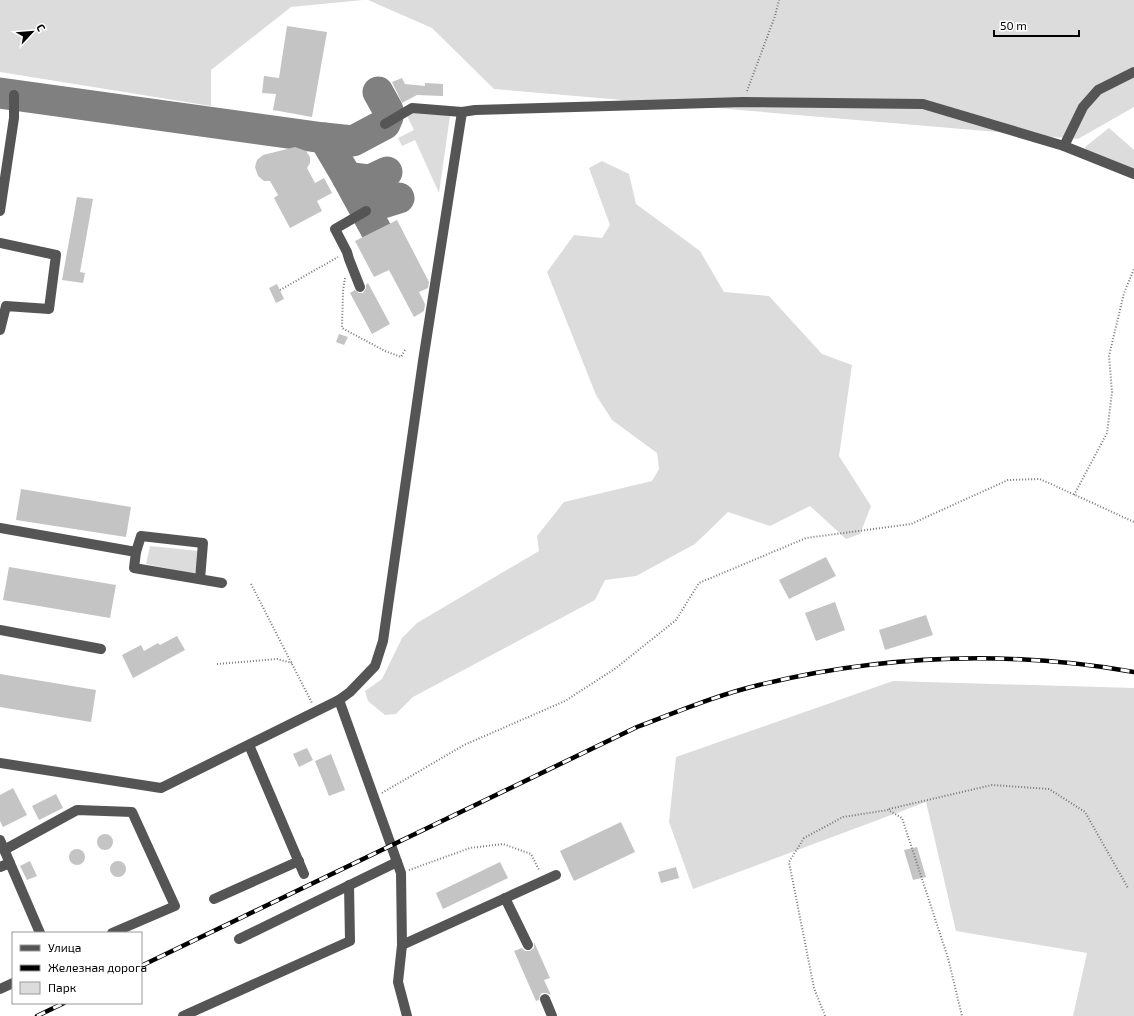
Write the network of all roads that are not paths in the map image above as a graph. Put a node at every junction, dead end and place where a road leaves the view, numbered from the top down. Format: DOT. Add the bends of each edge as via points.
graph roads {
  1 [pos="1134,72"];
  2 [pos="14,95"];
  3 [pos="462,112"];
  4 [pos="385,124"];
  5 [pos="1064,146"];
  6 [pos="1134,174"];
  7 [pos="0,210"];
  8 [pos="366,211"];
  9 [pos="0,243"];
  10 [pos="360,287"];
  11 [pos="0,330"];
  12 [pos="0,528"];
  13 [pos="136,552"];
  14 [pos="200,579"];
  15 [pos="222,583"];
  16 [pos="0,630"];
  17 [pos="101,649"];
  18 [pos="339,700"];
  19 [pos="249,745"];
  20 [pos="0,763"];
  21 [pos="0,840"];
  22 [pos="4,850"];
  23 [pos="299,861"];
  24 [pos="397,862"];
  25 [pos="10,863"];
  26 [pos="0,868"];
  27 [pos="304,874"];
  28 [pos="556,875"];
  29 [pos="349,885"];
  30 [pos="505,898"];
  31 [pos="214,899"];
  32 [pos="40,932"];
  33 [pos="114,932"];
  34 [pos="239,939"];
  35 [pos="402,945"];
  36 [pos="528,945"];
  37 [pos="12,983"];
  38 [pos="0,989"];
  39 [pos="545,999"];
  40 [pos="183,1016"];
  41 [pos="407,1016"];
  42 [pos="552,1016"];
  1 -- 5 [label="lane" via="1098,90 1083,107"];
  2 -- 7 [label="lane" via="14,118"];
  3 -- 4 [label="lane" via="412,108"];
  3 -- 5 [label="lane" via="743,102 923,104"];
  3 -- 18 [label="lane" via="383,641 375,666"];
  5 -- 6 [label="lane"];
  8 -- 10 [label="lane" via="335,229"];
  9 -- 11 [label="lane" via="56,255 49,309 6,306"];
  12 -- 13 [label="lane"];
  13 -- 14 [label="lane" via="134,568"];
  13 -- 14 [label="lane" via="141,536 203,543"];
  14 -- 15 [label="lane"];
  16 -- 17 [label="lane"];
  18 -- 19 [label="lane"];
  18 -- 24 [label="lane"];
  19 -- 20 [label="lane" via="161,788"];
  19 -- 23 [label="lane"];
  21 -- 22 [label="lane"];
  22 -- 25 [label="lane"];
  22 -- 33 [label="lane" via="77,810 132,812 175,906"];
  23 -- 27 [label="lane"];
  23 -- 31 [label="lane"];
  24 -- 29 [label="lane"];
  24 -- 35 [label="lane" via="401,873"];
  25 -- 26 [label="lane"];
  25 -- 32 [label="lane"];
  28 -- 30 [label="lane"];
  29 -- 34 [label="lane"];
  29 -- 40 [label="lane" via="350,941"];
  30 -- 35 [label="lane"];
  30 -- 36 [label="lane"];
  35 -- 41 [label="lane" via="398,982"];
  37 -- 38 [label="lane"];
  39 -- 42 [label="lane"];
}
